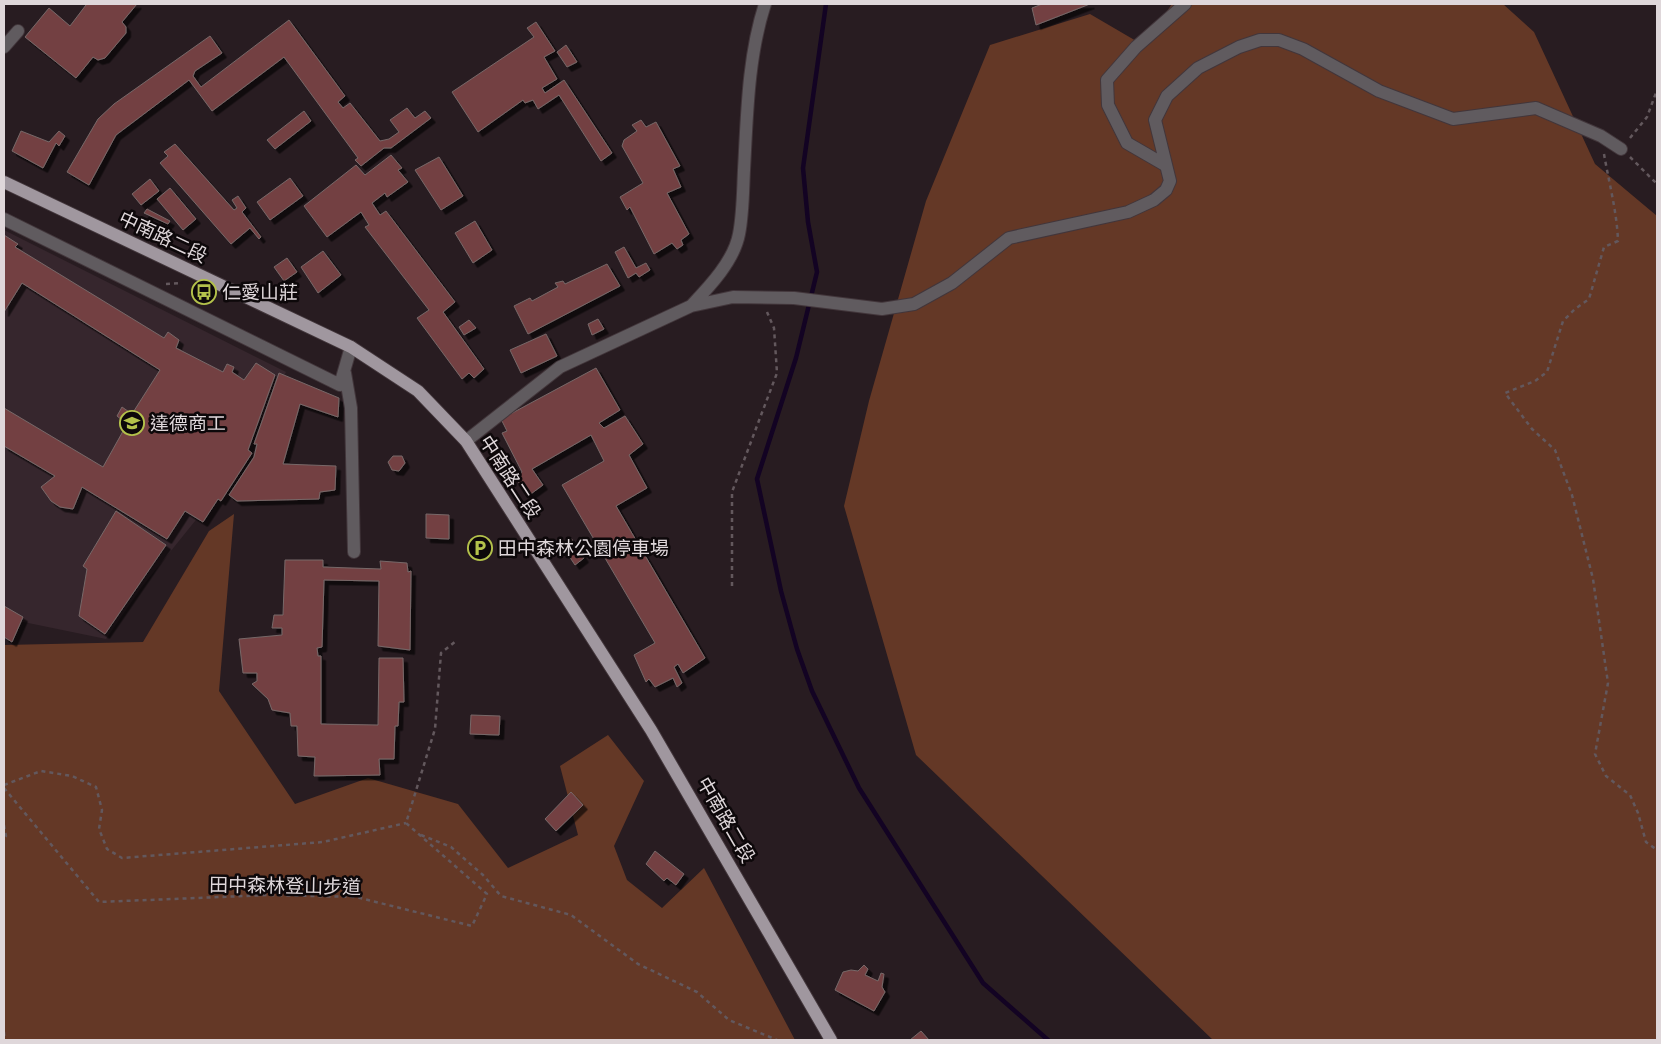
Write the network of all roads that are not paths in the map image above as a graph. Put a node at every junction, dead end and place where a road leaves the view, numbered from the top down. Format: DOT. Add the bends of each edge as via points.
graph roads {
  1 [pos="765,4"];
  2 [pos="1185,4"];
  3 [pos="18,31"];
  4 [pos="4,47"];
  5 [pos="1621,149"];
  6 [pos="1165,165"];
  7 [pos="4,182"];
  8 [pos="4,219"];
  9 [pos="691,306"];
  10 [pos="351,347"];
  11 [pos="344,368"];
  12 [pos="466,440"];
  13 [pos="354,552"];
  14 [pos="831,1040"];
  1 -- 9 [label="street" via="759,22 748,102 739,235 711,285"];
  2 -- 6 [label="street" via="1136,47 1107,80 1108,105 1127,143"];
  3 -- 4 [label="street"];
  5 -- 6 [label="street" via="1601,136 1536,108 1453,119 1379,91 1304,49 1279,40 1260,40 1198,68 1167,96 1155,120"];
  6 -- 9 [label="street" via="1170,181 1166,190 1154,200 1128,212 1009,238 952,283 914,304 882,309 794,298 733,297"];
  7 -- 10 [label="main road, 中南路二段"];
  8 -- 11 [label="street" via="340,384"];
  9 -- 12 [label="street" via="560,367"];
  10 -- 11 [label="street"];
  10 -- 12 [label="main road, 中南路二段" via="418,391"];
  11 -- 13 [label="street" via="351,408"];
  12 -- 14 [label="main road, 中南路二段" via="651,730"];
}
